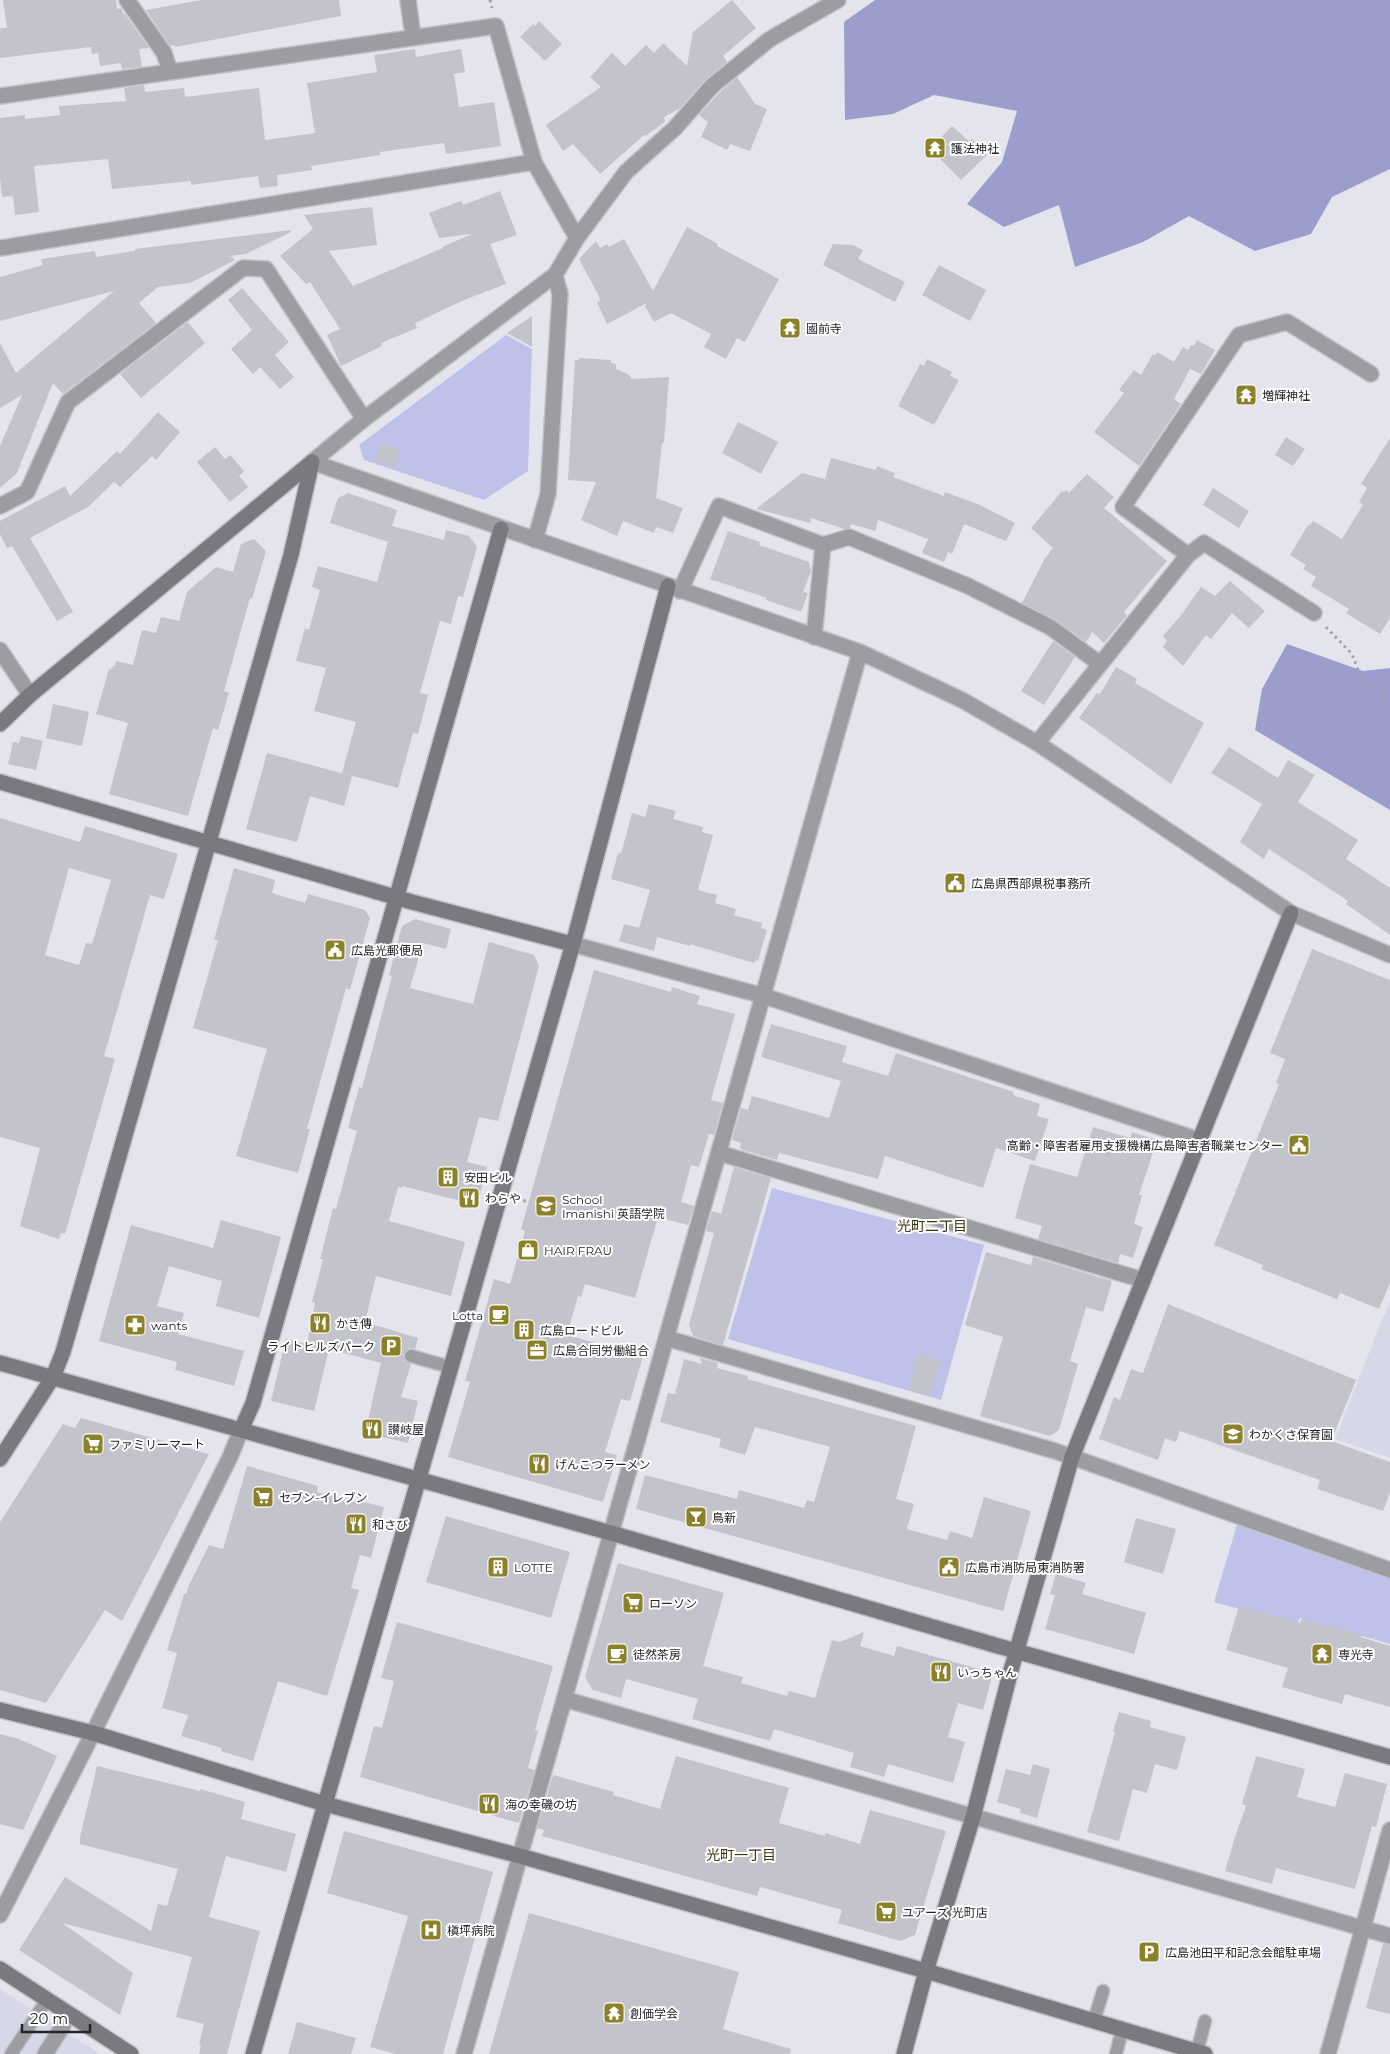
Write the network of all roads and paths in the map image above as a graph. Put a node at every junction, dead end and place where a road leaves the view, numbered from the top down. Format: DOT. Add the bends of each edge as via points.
graph roads {
  1 [pos="127,0"];
  2 [pos="408,0"];
  3 [pos="838,0"];
  4 [pos="413,36"];
  5 [pos="170,71"];
  6 [pos="0,96"];
  7 [pos="534,162"];
  8 [pos="577,238"];
  9 [pos="0,248"];
  10 [pos="556,275"];
  11 [pos="1371,374"];
  12 [pos="364,419"];
  13 [pos="312,462"];
  14 [pos="0,506"];
  15 [pos="501,529"];
  16 [pos="535,540"];
  17 [pos="823,545"];
  18 [pos="1188,555"];
  19 [pos="674,589"];
  20 [pos="1314,614"];
  21 [pos="814,637"];
  22 [pos="0,650"];
  23 [pos="860,652"];
  24 [pos="1100,664"];
  25 [pos="30,695"];
  26 [pos="1390,695"];
  27 [pos="0,724"];
  28 [pos="1037,743"];
  29 [pos="0,782"];
  30 [pos="210,842"];
  31 [pos="397,897"];
  32 [pos="1291,913"];
  33 [pos="572,944"];
  34 [pos="1390,955"];
  35 [pos="764,996"];
  36 [pos="1199,1140"];
  37 [pos="719,1154"];
  38 [pos="1143,1280"];
  39 [pos="666,1338"];
  40 [pos="411,1356"];
  41 [pos="0,1363"];
  42 [pos="450,1367"];
  43 [pos="53,1377"];
  44 [pos="241,1430"];
  45 [pos="1072,1457"];
  46 [pos="0,1459"];
  47 [pos="417,1480"];
  48 [pos="611,1533"];
  49 [pos="1390,1570"];
  50 [pos="1016,1651"];
  51 [pos="564,1699"];
  52 [pos="0,1710"];
  53 [pos="93,1733"];
  54 [pos="1390,1757"];
  55 [pos="325,1804"];
  56 [pos="973,1817"];
  57 [pos="1390,1830"];
  58 [pos="520,1856"];
  59 [pos="0,1915"];
  60 [pos="1363,1927"];
  61 [pos="1390,1936"];
  62 [pos="0,1969"];
  63 [pos="926,1971"];
  64 [pos="1103,1991"];
  65 [pos="47,2000"];
  66 [pos="1094,2021"];
  67 [pos="1205,2021"];
  68 [pos="63,2026"];
  69 [pos="1122,2030"];
  70 [pos="1201,2053"];
  71 [pos="11,2054"];
  72 [pos="45,2054"];
  73 [pos="131,2054"];
  74 [pos="253,2054"];
  75 [pos="464,2054"];
  76 [pos="904,2054"];
  77 [pos="1116,2054"];
  78 [pos="1328,2054"];
  1 -- 5 [label="street" via="164,53"];
  2 -- 4 [label="street"];
  3 -- 8 [label="street" via="770,39 712,86 675,128 626,172"];
  4 -- 5 [label="street"];
  4 -- 7 [label="street" via="496,26"];
  5 -- 6 [label="street"];
  7 -- 8 [label="street"];
  7 -- 9 [label="street"];
  8 -- 10 [label="street"];
  10 -- 12 [label="street"];
  10 -- 16 [label="street" via="560,294 548,494"];
  11 -- 18 [label="street" via="1288,322 1239,335 1123,507"];
  12 -- 13 [label="street"];
  12 -- 14 [label="street" via="266,269 243,268 68,402 27,492"];
  13 -- 15 [label="street"];
  13 -- 25 [label="street"];
  13 -- 30 [label="street" via="291,555"];
  15 -- 16 [label="street"];
  15 -- 31 [label="street"];
  16 -- 19 [label="street"];
  17 -- 19 [label="street" via="719,506"];
  17 -- 21 [label="street"];
  17 -- 24 [label="street" via="849,537 968,586 1050,627"];
  18 -- 20 [label="street" via="1204,542"];
  18 -- 24 [label="street"];
  19 -- 21 [label="street"];
  19 -- 33 [label="street"];
  20 -- 26 [label="path" via="1352,654 1361,678 1381,693"];
  21 -- 23 [label="street"];
  22 -- 25 [label="street"];
  23 -- 28 [label="street" via="962,700"];
  23 -- 35 [label="street"];
  24 -- 28 [label="street"];
  25 -- 27 [label="street"];
  28 -- 32 [label="street"];
  29 -- 30 [label="street"];
  30 -- 31 [label="street"];
  30 -- 43 [label="street" via="63,1352"];
  31 -- 33 [label="street"];
  31 -- 44 [label="street" via="253,1403"];
  32 -- 34 [label="street"];
  32 -- 36 [label="street"];
  33 -- 35 [label="street"];
  33 -- 42 [label="street"];
  35 -- 36 [label="street"];
  35 -- 37 [label="street"];
  36 -- 38 [label="street"];
  37 -- 38 [label="street"];
  37 -- 39 [label="street"];
  38 -- 45 [label="street"];
  39 -- 45 [label="street"];
  39 -- 48 [label="street"];
  40 -- 42 [label="lane"];
  41 -- 43 [label="street"];
  42 -- 47 [label="street"];
  43 -- 44 [label="street"];
  43 -- 46 [label="street"];
  44 -- 47 [label="street"];
  44 -- 53 [label="street"];
  45 -- 49 [label="street"];
  45 -- 50 [label="street"];
  47 -- 48 [label="street"];
  47 -- 55 [label="street"];
  48 -- 50 [label="street"];
  48 -- 51 [label="street"];
  50 -- 54 [label="street"];
  50 -- 56 [label="street"];
  51 -- 56 [label="street"];
  51 -- 58 [label="street"];
  52 -- 53 [label="street"];
  53 -- 55 [label="street"];
  53 -- 59 [label="street"];
  55 -- 58 [label="street"];
  55 -- 74 [label="street"];
  56 -- 60 [label="street"];
  56 -- 63 [label="street"];
  57 -- 60 [label="street"];
  58 -- 63 [label="street"];
  58 -- 75 [label="street"];
  60 -- 61 [label="street"];
  60 -- 78 [label="street"];
  62 -- 65 [label="street"];
  63 -- 66 [label="street"];
  63 -- 76 [label="street"];
  64 -- 66 [label="lane"];
  65 -- 71 [label="lane"];
  65 -- 73 [label="street"];
  66 -- 69 [label="street"];
  67 -- 70 [label="lane"];
  68 -- 72 [label="street"];
  69 -- 70 [label="street"];
  69 -- 77 [label="lane"];
}
